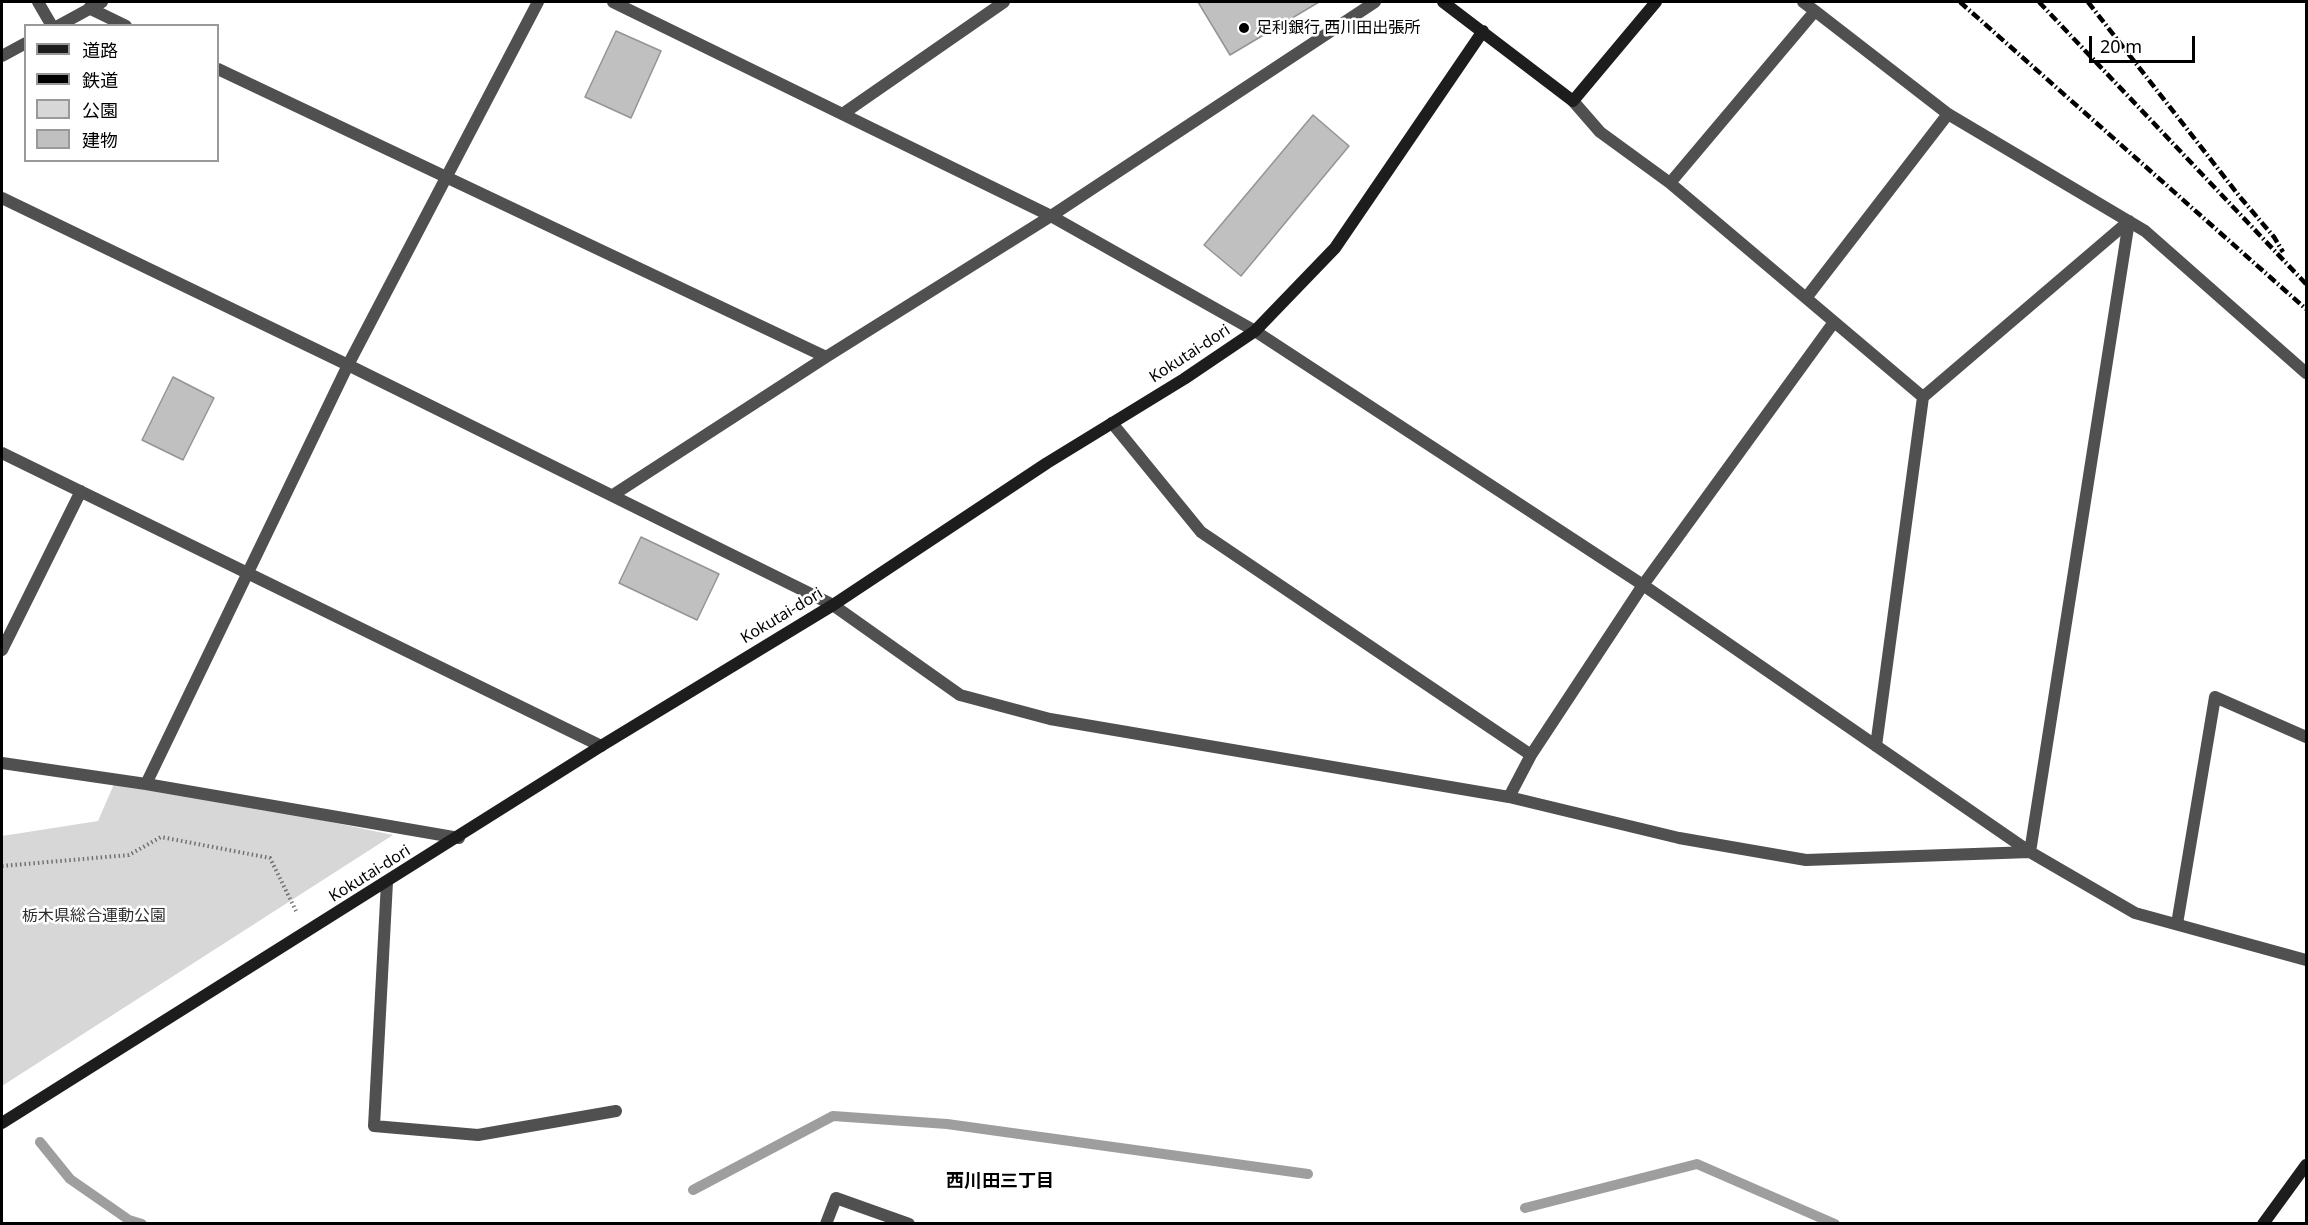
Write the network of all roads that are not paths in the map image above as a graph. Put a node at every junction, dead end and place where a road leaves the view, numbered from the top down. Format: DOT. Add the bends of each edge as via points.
graph roads {
  1 [pos="38,2"];
  2 [pos="102,2"];
  3 [pos="538,2"];
  4 [pos="613,2"];
  5 [pos="1004,2"];
  6 [pos="1375,2"];
  7 [pos="1443,2"];
  8 [pos="1656,2"];
  9 [pos="1803,2"];
  10 [pos="89,8"];
  11 [pos="1815,11"];
  12 [pos="51,24"];
  13 [pos="61,24"];
  14 [pos="122,24"];
  15 [pos="1483,32"];
  16 [pos="24,44"];
  17 [pos="2,57"];
  18 [pos="219,69"];
  19 [pos="1573,101"];
  20 [pos="844,113"];
  21 [pos="1948,114"];
  22 [pos="446,176"];
  23 [pos="1670,183"];
  24 [pos="2,198"];
  25 [pos="1052,216"];
  26 [pos="2128,221"];
  27 [pos="1806,298"];
  28 [pos="1834,322"];
  29 [pos="1255,331"];
  30 [pos="826,357"];
  31 [pos="348,365"];
  32 [pos="2307,373"];
  33 [pos="1923,397"];
  34 [pos="1112,423"];
  35 [pos="2,453"];
  36 [pos="81,491"];
  37 [pos="613,495"];
  38 [pos="248,572"];
  39 [pos="1644,585"];
  40 [pos="833,604"];
  41 [pos="2,650"];
  42 [pos="2307,737"];
  43 [pos="601,746"];
  44 [pos="1876,746"];
  45 [pos="1531,755"];
  46 [pos="2,763"];
  47 [pos="146,784"];
  48 [pos="1509,797"];
  49 [pos="459,838"];
  50 [pos="2030,852"];
  51 [pos="387,882"];
  52 [pos="2177,924"];
  53 [pos="2307,960"];
  54 [pos="616,1111"];
  55 [pos="2,1123"];
  56 [pos="2307,1165"];
  57 [pos="826,1224"];
  58 [pos="909,1224"];
  59 [pos="2263,1224"];
  1 -- 12 [label="street"];
  2 -- 10 [label="street"];
  3 -- 22 [label="street"];
  4 -- 20 [label="street"];
  5 -- 20 [label="street"];
  6 -- 25 [label="street"];
  7 -- 15 [label="main road"];
  8 -- 19 [label="main road"];
  9 -- 11 [label="street"];
  10 -- 13 [label="street"];
  10 -- 14 [label="street"];
  11 -- 21 [label="street"];
  11 -- 23 [label="street"];
  15 -- 19 [label="main road"];
  15 -- 29 [label="main road, Kokutai-dori" via="1335,248"];
  16 -- 17 [label="street"];
  18 -- 22 [label="street"];
  19 -- 23 [label="street" via="1600,132"];
  20 -- 25 [label="street"];
  21 -- 26 [label="street"];
  21 -- 27 [label="street"];
  22 -- 30 [label="street"];
  22 -- 31 [label="street"];
  23 -- 27 [label="street"];
  24 -- 31 [label="street"];
  25 -- 29 [label="street"];
  25 -- 30 [label="street"];
  26 -- 32 [label="street" via="2145,231"];
  26 -- 33 [label="street"];
  26 -- 50 [label="street"];
  27 -- 28 [label="street"];
  28 -- 33 [label="street"];
  28 -- 39 [label="street"];
  29 -- 34 [label="main road, Kokutai-dori"];
  29 -- 39 [label="street"];
  30 -- 37 [label="street"];
  31 -- 37 [label="street"];
  31 -- 38 [label="street"];
  33 -- 44 [label="street"];
  34 -- 40 [label="main road, Kokutai-dori"];
  34 -- 45 [label="street" via="1202,532"];
  35 -- 36 [label="street"];
  36 -- 38 [label="street"];
  36 -- 41 [label="street"];
  37 -- 40 [label="street"];
  38 -- 43 [label="street"];
  38 -- 47 [label="street"];
  39 -- 44 [label="street"];
  39 -- 45 [label="street"];
  40 -- 43 [label="main road, Kokutai-dori"];
  40 -- 48 [label="street" via="960,695 1050,719"];
  42 -- 52 [label="street" via="2215,697"];
  43 -- 49 [label="main road, Kokutai-dori"];
  44 -- 50 [label="street"];
  45 -- 48 [label="street"];
  46 -- 47 [label="street"];
  47 -- 49 [label="street"];
  48 -- 50 [label="street" via="1679,838 1806,860"];
  49 -- 51 [label="main road, Kokutai-dori"];
  50 -- 52 [label="street" via="2135,913"];
  51 -- 54 [label="street" via="374,1126 478,1135"];
  51 -- 55 [label="main road, Kokutai-dori"];
  52 -- 53 [label="street"];
  56 -- 59 [label="main road"];
  57 -- 58 [label="street" via="836,1198"];
}
